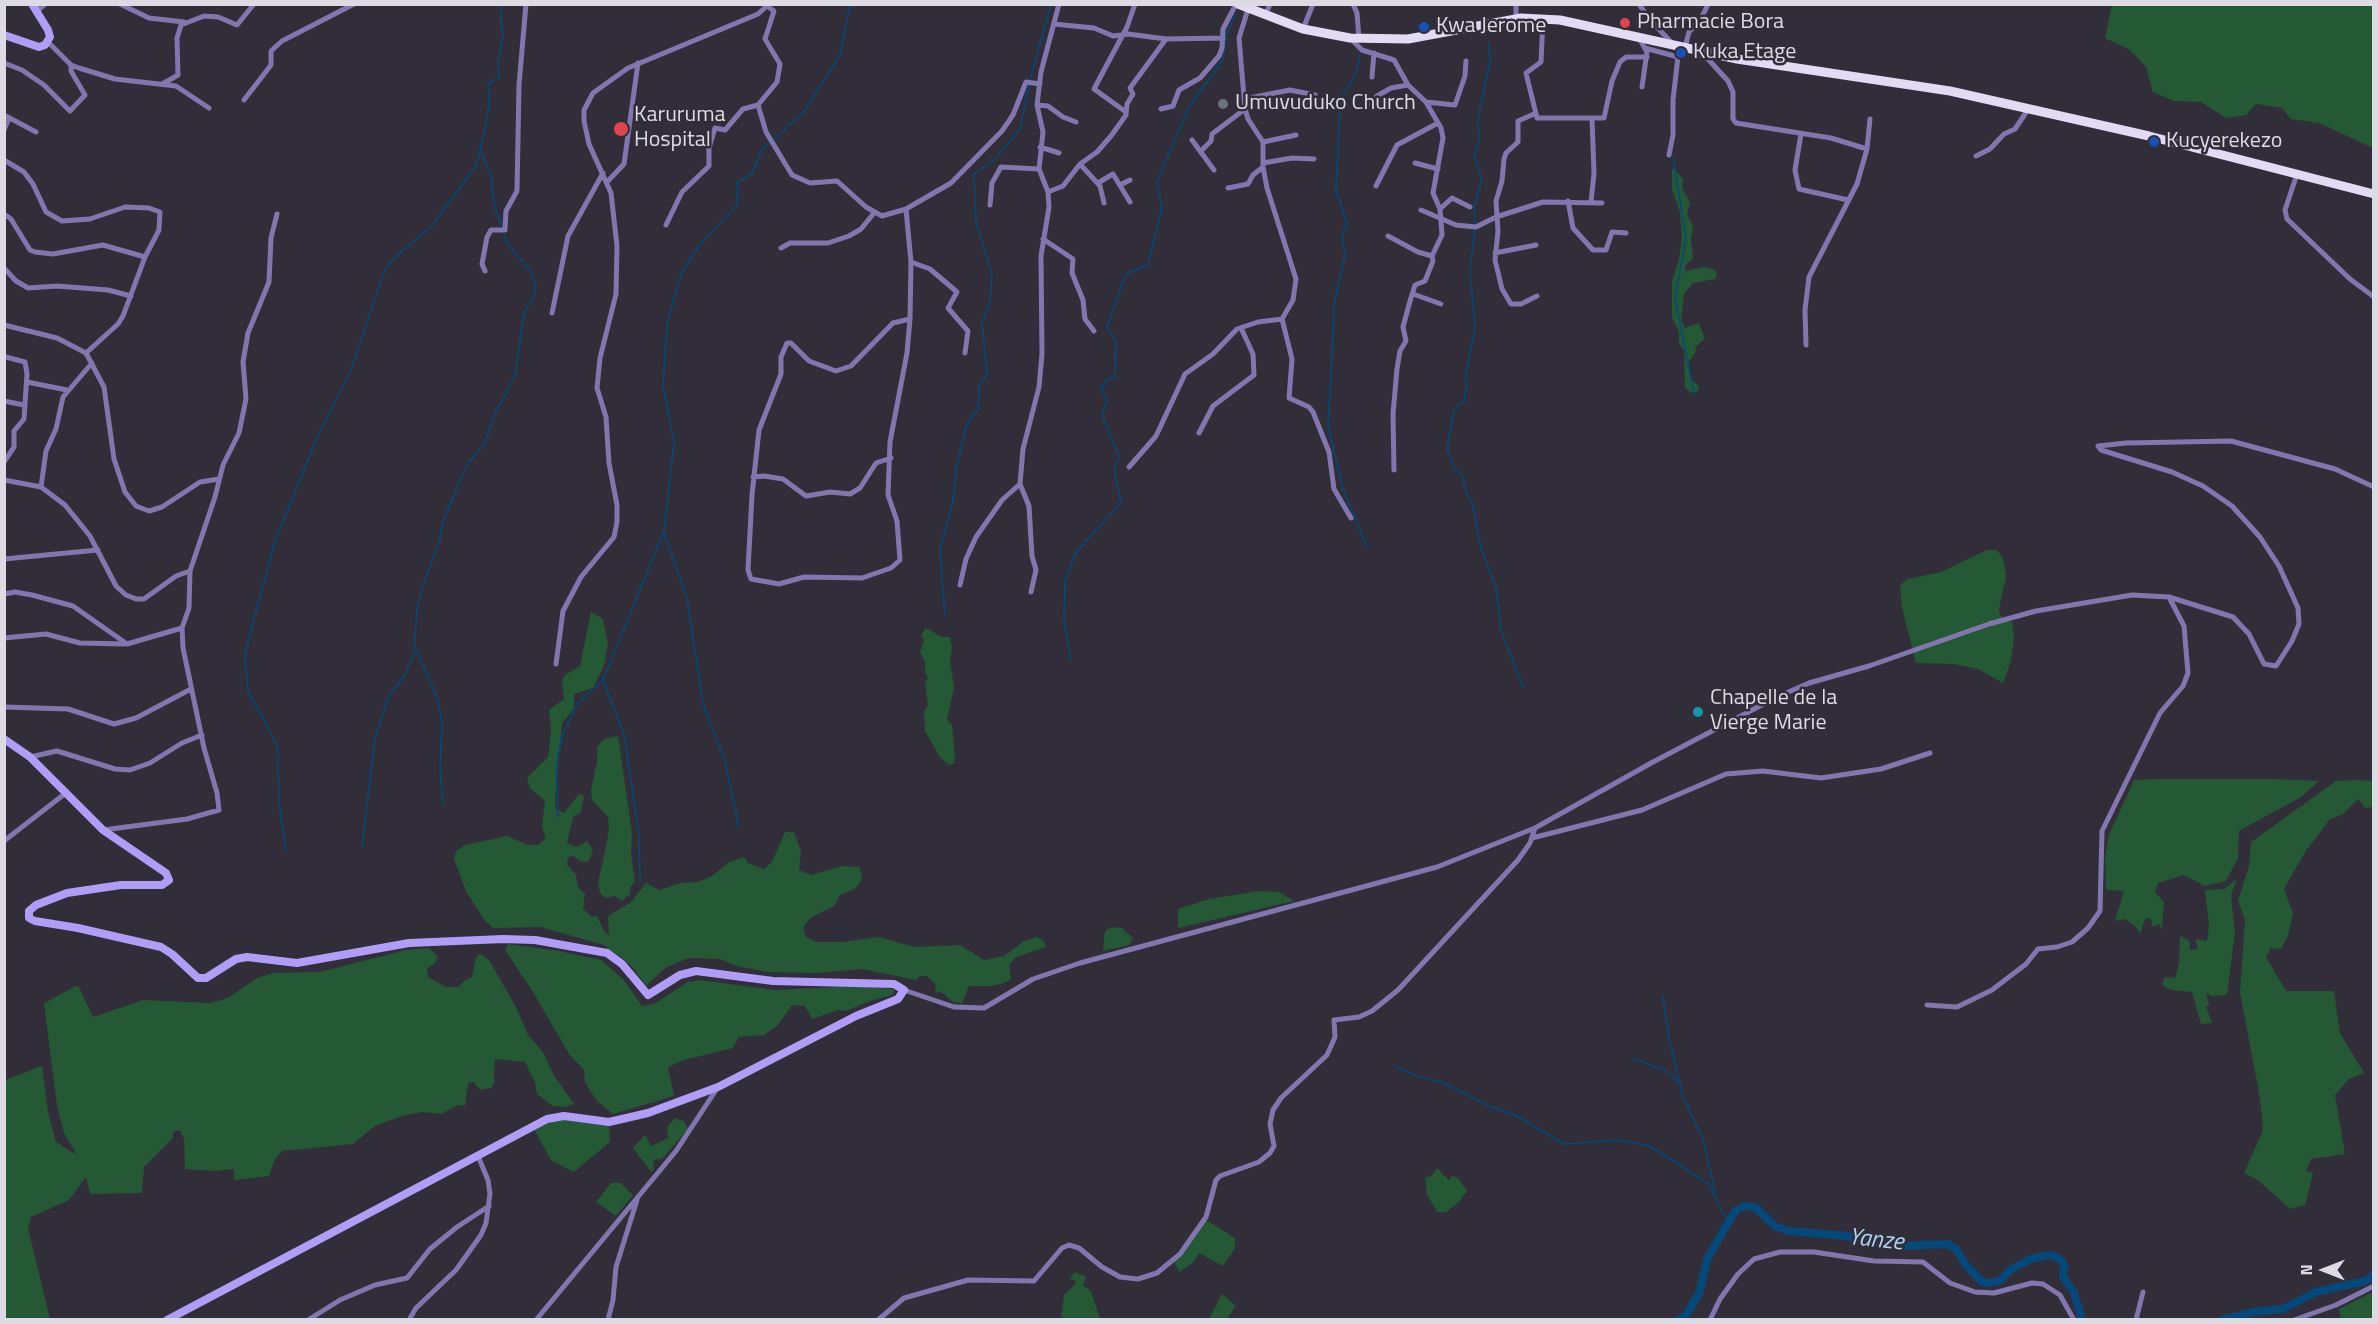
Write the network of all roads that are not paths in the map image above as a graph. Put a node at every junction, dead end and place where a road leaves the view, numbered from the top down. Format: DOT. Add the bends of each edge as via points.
graph roads {
  1 [pos="45,4"];
  2 [pos="120,4"];
  3 [pos="254,4"];
  4 [pos="354,4"];
  5 [pos="526,4"];
  6 [pos="1059,4"];
  7 [pos="1135,4"];
  8 [pos="1237,4"];
  9 [pos="1270,4"];
  10 [pos="1313,4"];
  11 [pos="1353,4"];
  12 [pos="1516,4"];
  13 [pos="1639,4"];
  14 [pos="1708,4"];
  15 [pos="768,5"];
  16 [pos="34,8"];
  17 [pos="1248,9"];
  18 [pos="1265,16"];
  19 [pos="1543,18"];
  20 [pos="1516,19"];
  21 [pos="186,22"];
  22 [pos="1054,24"];
  23 [pos="1303,29"];
  24 [pos="4,35"];
  25 [pos="1122,35"];
  26 [pos="1638,37"];
  27 [pos="1223,38"];
  28 [pos="1166,39"];
  29 [pos="1355,39"];
  30 [pos="48,42"];
  31 [pos="1675,45"];
  32 [pos="1685,47"];
  33 [pos="1645,48"];
  34 [pos="1374,53"];
  35 [pos="1647,57"];
  36 [pos="1466,61"];
  37 [pos="4,63"];
  38 [pos="638,63"];
  39 [pos="71,65"];
  40 [pos="1372,77"];
  41 [pos="164,83"];
  42 [pos="1040,84"];
  43 [pos="1408,85"];
  44 [pos="1642,87"];
  45 [pos="1315,94"];
  46 [pos="1967,94"];
  47 [pos="1244,99"];
  48 [pos="244,100"];
  49 [pos="1426,102"];
  50 [pos="1371,104"];
  51 [pos="758,105"];
  52 [pos="1037,105"];
  53 [pos="209,108"];
  54 [pos="2029,108"];
  55 [pos="1161,109"];
  56 [pos="1245,109"];
  57 [pos="1126,112"];
  58 [pos="1534,114"];
  59 [pos="7,117"];
  60 [pos="1592,118"];
  61 [pos="1870,119"];
  62 [pos="1076,122"];
  63 [pos="1438,123"];
  64 [pos="4,130"];
  65 [pos="36,132"];
  66 [pos="1801,134"];
  67 [pos="1296,135"];
  68 [pos="1192,140"];
  69 [pos="1263,142"];
  70 [pos="1040,147"];
  71 [pos="1868,149"];
  72 [pos="1201,151"];
  73 [pos="1059,153"];
  74 [pos="1669,154"];
  75 [pos="1976,156"];
  76 [pos="4,159"];
  77 [pos="1314,159"];
  78 [pos="1415,163"];
  79 [pos="1080,164"];
  80 [pos="1263,165"];
  81 [pos="1039,169"];
  82 [pos="1438,169"];
  83 [pos="1214,170"];
  84 [pos="603,173"];
  85 [pos="2297,174"];
  86 [pos="1130,180"];
  87 [pos="608,181"];
  88 [pos="1098,183"];
  89 [pos="1120,185"];
  90 [pos="1376,186"];
  91 [pos="1228,188"];
  92 [pos="1048,192"];
  93 [pos="2373,192"];
  94 [pos="1848,200"];
  95 [pos="1568,201"];
  96 [pos="1130,202"];
  97 [pos="1591,202"];
  98 [pos="1104,203"];
  99 [pos="1602,203"];
  100 [pos="990,205"];
  101 [pos="1470,207"];
  102 [pos="906,209"];
  103 [pos="1440,209"];
  104 [pos="1421,210"];
  105 [pos="874,213"];
  106 [pos="4,214"];
  107 [pos="277,214"];
  108 [pos="1496,217"];
  109 [pos="1440,218"];
  110 [pos="666,225"];
  111 [pos="1626,233"];
  112 [pos="1388,236"];
  113 [pos="1043,239"];
  114 [pos="1536,245"];
  115 [pos="781,248"];
  116 [pos="1495,253"];
  117 [pos="1432,256"];
  118 [pos="145,257"];
  119 [pos="911,262"];
  120 [pos="4,268"];
  121 [pos="485,271"];
  122 [pos="1413,294"];
  123 [pos="131,296"];
  124 [pos="1537,296"];
  125 [pos="2373,297"];
  126 [pos="1441,304"];
  127 [pos="552,313"];
  128 [pos="910,319"];
  129 [pos="1282,319"];
  130 [pos="4,325"];
  131 [pos="1242,327"];
  132 [pos="1094,331"];
  133 [pos="1806,345"];
  134 [pos="86,353"];
  135 [pos="965,353"];
  136 [pos="6,357"];
  137 [pos="92,363"];
  138 [pos="27,382"];
  139 [pos="67,390"];
  140 [pos="4,401"];
  141 [pos="24,405"];
  142 [pos="1198,433"];
  143 [pos="891,458"];
  144 [pos="4,462"];
  145 [pos="1129,467"];
  146 [pos="1394,470"];
  147 [pos="753,477"];
  148 [pos="219,478"];
  149 [pos="4,480"];
  150 [pos="1020,484"];
  151 [pos="40,487"];
  152 [pos="2373,487"];
  153 [pos="1350,518"];
  154 [pos="98,550"];
  155 [pos="4,559"];
  156 [pos="189,571"];
  157 [pos="960,585"];
  158 [pos="1031,592"];
  159 [pos="4,594"];
  160 [pos="2169,597"];
  161 [pos="182,628"];
  162 [pos="4,639"];
  163 [pos="127,644"];
  164 [pos="556,664"];
  165 [pos="191,688"];
  166 [pos="4,707"];
  167 [pos="202,735"];
  168 [pos="4,739"];
  169 [pos="1930,753"];
  170 [pos="30,757"];
  171 [pos="67,792"];
  172 [pos="1535,828"];
  173 [pos="103,830"];
  174 [pos="1532,838"];
  175 [pos="4,841"];
  176 [pos="904,990"];
  177 [pos="1927,1005"];
  178 [pos="718,1087"];
  179 [pos="478,1156"];
  180 [pos="638,1198"];
  181 [pos="489,1206"];
  182 [pos="2373,1286"];
  183 [pos="2142,1292"];
  184 [pos="167,1320"];
  185 [pos="308,1320"];
  186 [pos="410,1320"];
  187 [pos="536,1320"];
  188 [pos="608,1320"];
  189 [pos="878,1320"];
  190 [pos="1710,1320"];
  191 [pos="2074,1320"];
  192 [pos="2136,1320"];
  193 [pos="2294,1320"];
  1 -- 16 [label="street"];
  2 -- 21 [label="street" via="149,18"];
  3 -- 21 [label="street" via="237,25 204,16"];
  4 -- 48 [label="street" via="282,40 271,51 270,65"];
  5 -- 121 [label="street" via="519,85 517,191 506,211 505,230 491,230 487,237 482,264"];
  6 -- 22 [label="street"];
  7 -- 25 [label="street"];
  8 -- 17 [label="highway"];
  8 -- 27 [label="street" via="1223,29"];
  9 -- 18 [label="street"];
  10 -- 23 [label="street"];
  11 -- 29 [label="street" via="1357,13"];
  12 -- 20 [label="street"];
  13 -- 31 [label="street" via="1648,19"];
  14 -- 32 [label="street" via="1689,32"];
  15 -- 38 [label="street" via="758,14"];
  15 -- 51 [label="street" via="774,11 765,39 780,64 780,73"];
  16 -- 30 [label="main road" via="48,30"];
  17 -- 18 [label="highway"];
  17 -- 47 [label="street" via="1239,38"];
  18 -- 23 [label="highway"];
  19 -- 20 [label="highway"];
  19 -- 26 [label="highway"];
  19 -- 58 [label="street" via="1541,62 1526,73"];
  20 -- 29 [label="highway" via="1423,37"];
  21 -- 41 [label="street" via="177,34 177,75"];
  22 -- 25 [label="street"];
  22 -- 42 [label="street"];
  23 -- 29 [label="highway"];
  24 -- 30 [label="main road" via="39,47"];
  25 -- 28 [label="street"];
  25 -- 57 [label="street" via="1094,89"];
  26 -- 31 [label="highway"];
  26 -- 33 [label="street"];
  27 -- 28 [label="street"];
  27 -- 55 [label="street" via="1221,53 1202,76 1179,90 1173,106"];
  28 -- 57 [label="street" via="1130,88 1133,94"];
  29 -- 34 [label="street" via="1356,47"];
  30 -- 39 [label="street"];
  31 -- 32 [label="highway"];
  32 -- 46 [label="highway" via="1779,66"];
  32 -- 66 [label="street" via="1708,59 1728,81 1734,122"];
  33 -- 35 [label="street"];
  33 -- 74 [label="street" via="1678,57"];
  34 -- 40 [label="street"];
  34 -- 43 [label="street" via="1394,60"];
  35 -- 44 [label="street"];
  35 -- 60 [label="street" via="1623,58 1612,81 1604,118"];
  36 -- 49 [label="street" via="1455,105"];
  37 -- 39 [label="street" via="44,85 70,111 86,95"];
  38 -- 84 [label="street" via="602,85 585,110 586,134"];
  38 -- 87 [label="street" via="624,165"];
  39 -- 41 [label="street" via="115,79"];
  41 -- 53 [label="street" via="189,92"];
  42 -- 52 [label="street"];
  42 -- 102 [label="street" via="1026,82 1002,131 951,183"];
  43 -- 49 [label="street"];
  43 -- 50 [label="street" via="1391,88"];
  45 -- 47 [label="street" via="1290,90"];
  46 -- 54 [label="highway"];
  46 -- 93 [label="highway" via="2143,129"];
  47 -- 56 [label="street"];
  49 -- 63 [label="street"];
  51 -- 105 [label="street" via="766,132 792,175 810,183 837,181"];
  51 -- 110 [label="street" via="743,109 725,130 715,128 709,166 682,192"];
  52 -- 62 [label="street" via="1048,106"];
  52 -- 70 [label="street" via="1043,132"];
  54 -- 75 [label="street" via="2015,129"];
  54 -- 85 [label="highway"];
  56 -- 69 [label="street"];
  56 -- 72 [label="street" via="1212,134"];
  57 -- 79 [label="street" via="1097,152"];
  58 -- 60 [label="street" via="1536,118"];
  58 -- 108 [label="street" via="1518,121 1518,142 1504,159"];
  59 -- 64 [label="street"];
  59 -- 65 [label="street"];
  60 -- 97 [label="street"];
  61 -- 71 [label="street"];
  63 -- 82 [label="street" via="1443,138"];
  63 -- 90 [label="street" via="1397,145"];
  66 -- 71 [label="street"];
  66 -- 94 [label="street" via="1795,170 1798,189"];
  67 -- 69 [label="street"];
  68 -- 72 [label="street"];
  69 -- 80 [label="street"];
  70 -- 73 [label="street"];
  70 -- 81 [label="street"];
  71 -- 94 [label="street"];
  72 -- 83 [label="street"];
  76 -- 118 [label="street" via="24,172 46,212 62,221 90,219 125,207 158,210 159,230"];
  77 -- 80 [label="street" via="1292,158"];
  78 -- 82 [label="street"];
  79 -- 88 [label="street"];
  79 -- 92 [label="street" via="1064,186"];
  80 -- 91 [label="street" via="1248,184"];
  80 -- 129 [label="street" via="1296,279 1293,300"];
  81 -- 92 [label="street"];
  81 -- 100 [label="street" via="1001,167 992,183"];
  82 -- 103 [label="street" via="1433,193"];
  84 -- 87 [label="street"];
  84 -- 127 [label="street" via="568,236"];
  85 -- 93 [label="highway"];
  85 -- 125 [label="street" via="2285,210 2287,219"];
  86 -- 89 [label="street"];
  87 -- 164 [label="street" via="616,246 616,286 597,387 606,417 617,527 614,537 567,602"];
  88 -- 89 [label="street" via="1113,174"];
  88 -- 98 [label="street"];
  89 -- 96 [label="street"];
  92 -- 113 [label="street"];
  94 -- 133 [label="street" via="1809,277"];
  95 -- 97 [label="street"];
  95 -- 108 [label="street" via="1543,202"];
  95 -- 111 [label="street" via="1573,228 1593,250 1606,250 1612,232"];
  97 -- 99 [label="street"];
  101 -- 103 [label="street" via="1452,198"];
  102 -- 105 [label="street" via="888,216"];
  102 -- 119 [label="street"];
  103 -- 109 [label="street"];
  104 -- 109 [label="street"];
  105 -- 115 [label="street" via="849,236 828,243 790,243"];
  106 -- 118 [label="street" via="35,252 53,254 103,245"];
  107 -- 148 [label="street" via="271,238 269,282 248,333 243,362 245,406 239,433"];
  108 -- 109 [label="street" via="1476,227"];
  108 -- 116 [label="street"];
  109 -- 117 [label="street" via="1442,235"];
  112 -- 117 [label="street"];
  113 -- 132 [label="street" via="1073,258 1072,273 1083,300 1085,319"];
  113 -- 150 [label="street" via="1041,371 1023,449"];
  114 -- 116 [label="street"];
  116 -- 124 [label="street" via="1500,283 1511,304"];
  117 -- 122 [label="street" via="1425,281 1415,285"];
  118 -- 123 [label="street"];
  119 -- 128 [label="street"];
  119 -- 135 [label="street" via="930,269 957,292 948,308 968,331"];
  120 -- 123 [label="street" via="28,288 57,286"];
  122 -- 126 [label="street"];
  122 -- 146 [label="street" via="1404,321 1406,341 1400,351 1395,384"];
  123 -- 134 [label="street" via="118,324"];
  128 -- 143 [label="street" via="908,353 890,442"];
  128 -- 147 [label="street" via="893,323 851,366 836,371 809,361 787,343 781,357 781,374 759,430"];
  129 -- 131 [label="street"];
  129 -- 153 [label="street" via="1292,359 1288,398 1313,412 1329,453 1334,489"];
  130 -- 134 [label="street" via="57,338"];
  131 -- 142 [label="street" via="1253,354 1254,375 1213,405"];
  131 -- 145 [label="street" via="1182,377 1156,436"];
  134 -- 137 [label="street"];
  136 -- 138 [label="street" via="27,364"];
  137 -- 139 [label="street"];
  137 -- 148 [label="street" via="107,396 118,470 135,506 149,511 162,507 200,482"];
  138 -- 139 [label="street"];
  138 -- 141 [label="street"];
  139 -- 151 [label="street" via="46,451"];
  140 -- 141 [label="street"];
  141 -- 144 [label="street" via="24,419 14,431 14,447"];
  143 -- 147 [label="street" via="876,463 860,488 850,494 806,496 783,479"];
  143 -- 147 [label="street" via="888,495 897,522 900,560 891,568 862,578 823,576 779,584 749,578"];
  148 -- 156 [label="street"];
  149 -- 151 [label="street"];
  150 -- 157 [label="street" via="1008,492 980,531 969,552"];
  150 -- 158 [label="street" via="1029,506 1036,570"];
  151 -- 154 [label="street" via="73,513"];
  152 -- 160 [label="street" via="2335,469 2231,441 2098,446 2172,472 2203,486 2232,506 2271,552 2293,595 2299,624 2279,664 2267,666 2241,622"];
  154 -- 155 [label="street"];
  154 -- 156 [label="street" via="116,586 136,599 144,599"];
  156 -- 161 [label="street" via="189,608"];
  159 -- 163 [label="street" via="15,592 73,606"];
  160 -- 172 [label="street" via="2132,595 2036,611 1809,683 1653,762"];
  160 -- 177 [label="street" via="2184,626 2188,673 2183,686 2160,713 2102,831 2100,911 2072,942 2034,951 2026,964 1992,990 1957,1007"];
  161 -- 163 [label="street"];
  161 -- 165 [label="street"];
  162 -- 163 [label="street" via="46,633 81,643"];
  165 -- 166 [label="street" via="136,718 114,724 68,709"];
  165 -- 167 [label="street"];
  167 -- 170 [label="street" via="130,770 51,751"];
  167 -- 173 [label="street" via="218,812"];
  168 -- 170 [label="main road"];
  169 -- 174 [label="street" via="1881,769 1821,778 1763,771 1726,774 1642,810"];
  170 -- 171 [label="main road"];
  171 -- 173 [label="main road"];
  171 -- 175 [label="street"];
  172 -- 174 [label="street"];
  172 -- 176 [label="street" via="1437,867 1080,963 1033,979 984,1008 954,1007"];
  173 -- 176 [label="main road" via="166,873 169,880 67,893 36,905 28,911 29,918 161,948 201,979 240,958 297,963 409,943 503,939 536,940 607,953 622,964 648,995 680,975 696,971 773,981 894,984"];
  174 -- 189 [label="street" via="1518,860 1398,990 1372,1011 1334,1020 1335,1036 1327,1055 1281,1098 1274,1110 1270,1124 1274,1146 1270,1153 1259,1162 1216,1180 1206,1217 1180,1254 1157,1273 1138,1279 1120,1277 1078,1248 1067,1245 1034,1281 968,1280 904,1298"];
  176 -- 178 [label="main road" via="898,999 856,1016"];
  178 -- 179 [label="main road" via="619,1121 564,1116 547,1119"];
  178 -- 180 [label="street" via="676,1152"];
  179 -- 181 [label="street" via="488,1180"];
  179 -- 184 [label="main road"];
  180 -- 187 [label="street"];
  180 -- 188 [label="street" via="616,1267"];
  181 -- 185 [label="street" via="430,1250 407,1278 375,1285"];
  181 -- 186 [label="street" via="486,1223 470,1254 416,1308"];
  182 -- 193 [label="street"];
  183 -- 192 [label="street"];
  190 -- 191 [label="street" via="1738,1274 1754,1259 1780,1252 1814,1252 1874,1261 1923,1262 1950,1283 1975,1292 1994,1293 2043,1284 2060,1295"];
}
